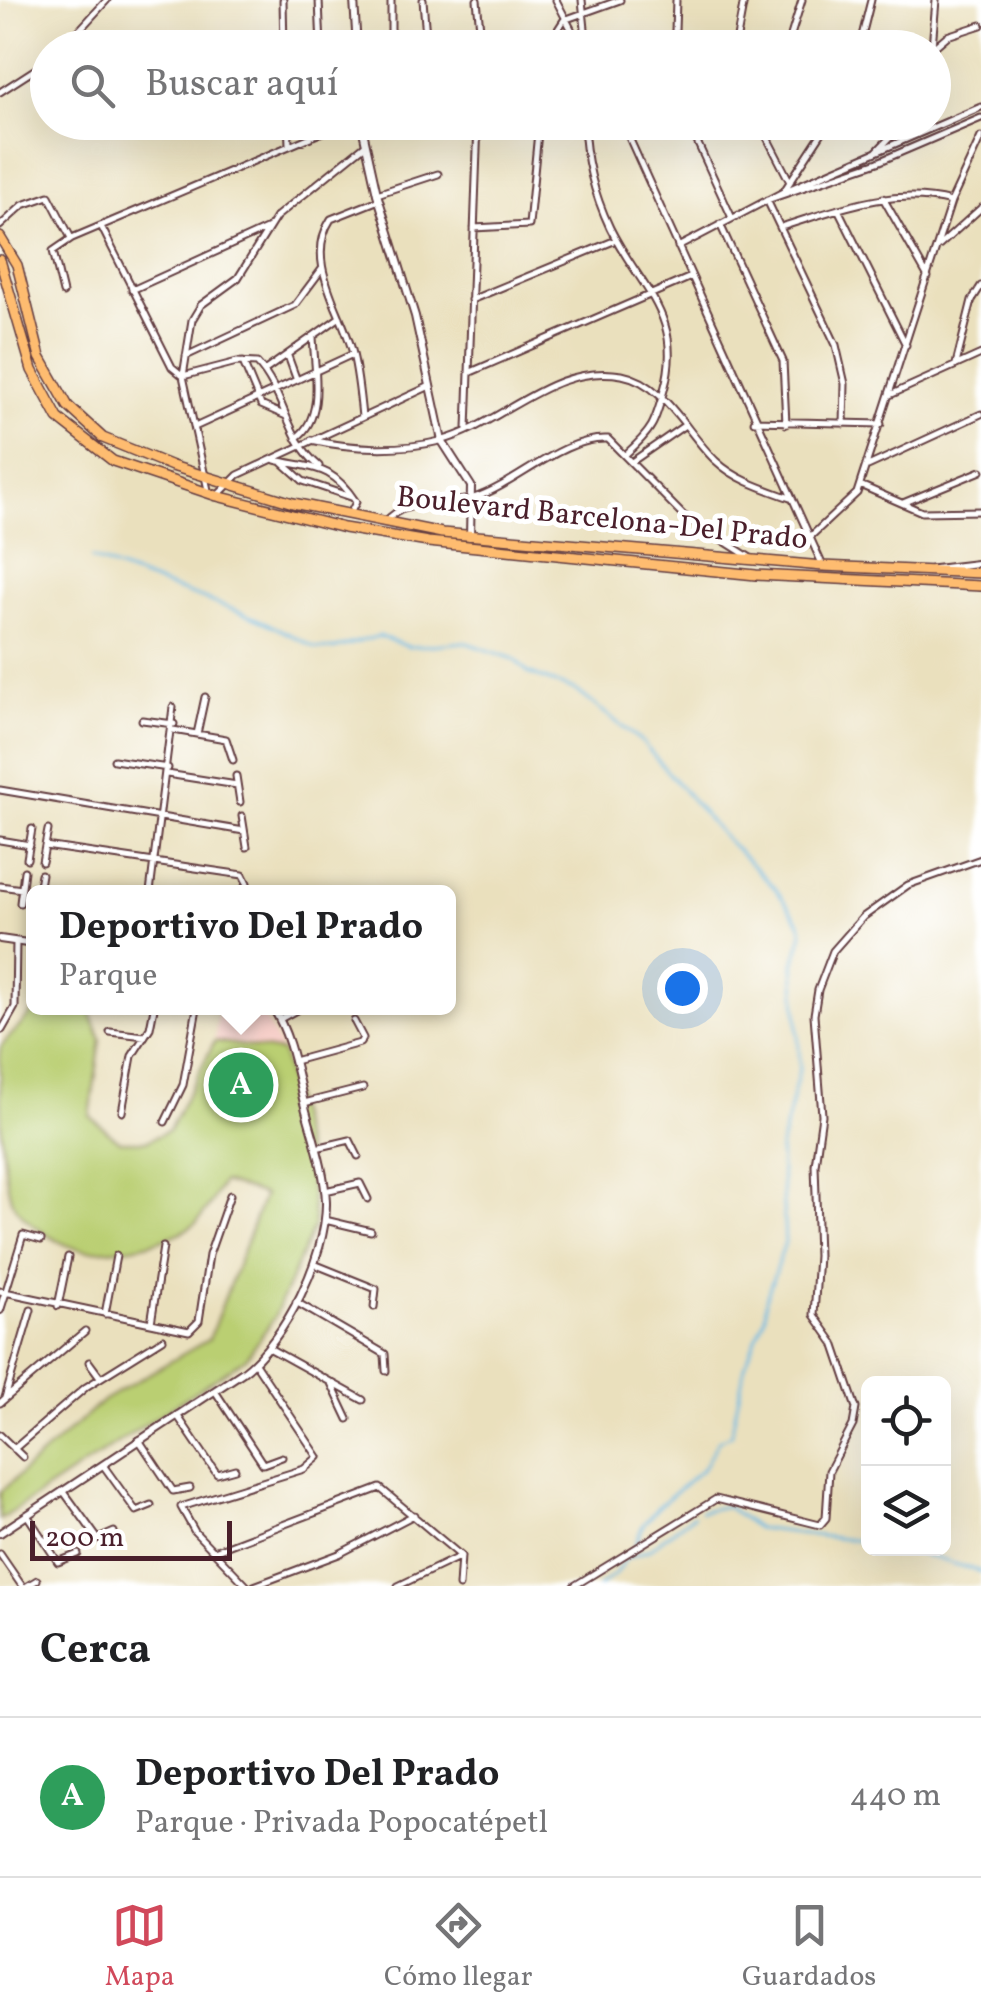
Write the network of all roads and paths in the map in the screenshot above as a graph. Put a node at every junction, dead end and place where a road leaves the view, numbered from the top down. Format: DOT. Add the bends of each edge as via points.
graph roads {
  1 [pos="107,0"];
  2 [pos="283,0"];
  3 [pos="318,0"];
  4 [pos="354,0"];
  5 [pos="391,0"];
  6 [pos="423,0"];
  7 [pos="477,0"];
  8 [pos="556,0"];
  9 [pos="582,0"];
  10 [pos="620,0"];
  11 [pos="676,0"];
  12 [pos="744,0"];
  13 [pos="802,0"];
  14 [pos="871,0"];
  15 [pos="936,0"];
  16 [pos="583,15"];
  17 [pos="564,20"];
  18 [pos="981,26"];
  19 [pos="79,30"];
  20 [pos="284,30"];
  21 [pos="320,30"];
  22 [pos="356,30"];
  23 [pos="391,30"];
  24 [pos="426,30"];
  25 [pos="480,30"];
  26 [pos="558,30"];
  27 [pos="571,30"];
  28 [pos="583,30"];
  29 [pos="675,30"];
  30 [pos="738,30"];
  31 [pos="793,30"];
  32 [pos="864,30"];
  33 [pos="934,30"];
  34 [pos="951,35"];
  35 [pos="30,72"];
  36 [pos="0,92"];
  37 [pos="981,107"];
  38 [pos="981,118"];
  39 [pos="951,120"];
  40 [pos="951,130"];
  41 [pos="289,140"];
  42 [pos="300,140"];
  43 [pos="364,140"];
  44 [pos="477,140"];
  45 [pos="537,140"];
  46 [pos="586,140"];
  47 [pos="629,140"];
  48 [pos="696,140"];
  49 [pos="768,140"];
  50 [pos="817,140"];
  51 [pos="886,140"];
  52 [pos="907,140"];
  53 [pos="928,140"];
  54 [pos="980,142"];
  55 [pos="289,146"];
  56 [pos="364,146"];
  57 [pos="869,157"];
  58 [pos="438,174"];
  59 [pos="790,182"];
  60 [pos="784,192"];
  61 [pos="378,197"];
  62 [pos="883,198"];
  63 [pos="768,200"];
  64 [pos="950,202"];
  65 [pos="981,208"];
  66 [pos="838,209"];
  67 [pos="732,218"];
  68 [pos="720,224"];
  69 [pos="0,226"];
  70 [pos="101,226"];
  71 [pos="783,226"];
  72 [pos="269,228"];
  73 [pos="474,228"];
  74 [pos="0,236"];
  75 [pos="72,238"];
  76 [pos="616,240"];
  77 [pos="678,248"];
  78 [pos="937,248"];
  79 [pos="0,260"];
  80 [pos="322,269"];
  81 [pos="691,276"];
  82 [pos="928,277"];
  83 [pos="981,286"];
  84 [pos="24,288"];
  85 [pos="11,289"];
  86 [pos="132,290"];
  87 [pos="63,292"];
  88 [pos="650,295"];
  89 [pos="471,300"];
  90 [pos="340,317"];
  91 [pos="313,336"];
  92 [pos="906,345"];
  93 [pos="353,354"];
  94 [pos="981,354"];
  95 [pos="186,356"];
  96 [pos="288,356"];
  97 [pos="243,362"];
  98 [pos="955,366"];
  99 [pos="264,371"];
  100 [pos="314,372"];
  101 [pos="471,372"];
  102 [pos="184,376"];
  103 [pos="296,378"];
  104 [pos="430,386"];
  105 [pos="274,388"];
  106 [pos="890,395"];
  107 [pos="254,396"];
  108 [pos="662,398"];
  109 [pos="981,414"];
  110 [pos="286,416"];
  111 [pos="362,417"];
  112 [pos="754,421"];
  113 [pos="786,424"];
  114 [pos="844,424"];
  115 [pos="881,424"];
  116 [pos="685,425"];
  117 [pos="196,427"];
  118 [pos="467,429"];
  119 [pos="311,440"];
  120 [pos="442,440"];
  121 [pos="298,442"];
  122 [pos="626,454"];
  123 [pos="272,460"];
  124 [pos="633,461"];
  125 [pos="283,462"];
  126 [pos="319,466"];
  127 [pos="868,466"];
  128 [pos="981,471"];
  129 [pos="205,477"];
  130 [pos="226,483"];
  131 [pos="860,485"];
  132 [pos="213,494"];
  133 [pos="354,498"];
  134 [pos="472,498"];
  135 [pos="790,498"];
  136 [pos="902,504"];
  137 [pos="981,511"];
  138 [pos="347,516"];
  139 [pos="385,523"];
  140 [pos="809,538"];
  141 [pos="470,540"];
  142 [pos="734,544"];
  143 [pos="730,559"];
  144 [pos="756,562"];
  145 [pos="981,563"];
  146 [pos="823,566"];
  147 [pos="928,570"];
  148 [pos="981,573"];
  149 [pos="981,586"];
  150 [pos="205,697"];
  151 [pos="173,707"];
  152 [pos="142,720"];
  153 [pos="173,727"];
  154 [pos="198,734"];
  155 [pos="114,760"];
  156 [pos="233,760"];
  157 [pos="167,771"];
  158 [pos="236,776"];
  159 [pos="238,784"];
  160 [pos="0,790"];
  161 [pos="240,802"];
  162 [pos="161,816"];
  163 [pos="242,816"];
  164 [pos="32,829"];
  165 [pos="48,830"];
  166 [pos="244,831"];
  167 [pos="0,840"];
  168 [pos="30,845"];
  169 [pos="45,846"];
  170 [pos="247,847"];
  171 [pos="981,858"];
  172 [pos="27,859"];
  173 [pos="42,862"];
  174 [pos="154,863"];
  175 [pos="24,871"];
  176 [pos="40,874"];
  177 [pos="40,885"];
  178 [pos="151,885"];
  179 [pos="245,885"];
  180 [pos="0,886"];
  181 [pos="22,890"];
  182 [pos="20,903"];
  183 [pos="0,940"];
  184 [pos="16,942"];
  185 [pos="26,943"];
  186 [pos="152,1015"];
  187 [pos="196,1015"];
  188 [pos="277,1015"];
  189 [pos="287,1015"];
  190 [pos="280,1019"];
  191 [pos="354,1020"];
  192 [pos="2,1030"];
  193 [pos="110,1032"];
  194 [pos="145,1036"];
  195 [pos="294,1061"];
  196 [pos="363,1088"];
  197 [pos="304,1103"];
  198 [pos="122,1112"];
  199 [pos="164,1122"];
  200 [pos="316,1148"];
  201 [pos="358,1156"];
  202 [pos="326,1190"];
  203 [pos="230,1195"];
  204 [pos="368,1199"];
  205 [pos="326,1220"];
  206 [pos="371,1231"];
  207 [pos="41,1240"];
  208 [pos="164,1247"];
  209 [pos="116,1256"];
  210 [pos="68,1257"];
  211 [pos="312,1264"];
  212 [pos="3,1293"];
  213 [pos="296,1302"];
  214 [pos="58,1306"];
  215 [pos="374,1308"];
  216 [pos="0,1310"];
  217 [pos="32,1310"];
  218 [pos="105,1314"];
  219 [pos="151,1323"];
  220 [pos="85,1331"];
  221 [pos="163,1339"];
  222 [pos="269,1348"];
  223 [pos="89,1362"];
  224 [pos="255,1363"];
  225 [pos="386,1371"];
  226 [pos="100,1377"];
  227 [pos="332,1382"];
  228 [pos="215,1391"];
  229 [pos="363,1400"];
  230 [pos="2,1401"];
  231 [pos="178,1414"];
  232 [pos="348,1420"];
  233 [pos="0,1435"];
  234 [pos="139,1440"];
  235 [pos="14,1448"];
  236 [pos="24,1457"];
  237 [pos="282,1458"];
  238 [pos="102,1466"];
  239 [pos="235,1470"];
  240 [pos="190,1488"];
  241 [pos="64,1492"];
  242 [pos="151,1504"];
  243 [pos="414,1514"];
  244 [pos="26,1515"];
  245 [pos="0,1532"];
  246 [pos="114,1532"];
  247 [pos="214,1551"];
  248 [pos="0,1554"];
  249 [pos="78,1554"];
  250 [pos="461,1556"];
  251 [pos="37,1580"];
  252 [pos="24,1586"];
  253 [pos="250,1586"];
  254 [pos="398,1586"];
  255 [pos="459,1586"];
  256 [pos="574,1586"];
  1 -- 19 [label="street"];
  2 -- 20 [label="street"];
  3 -- 21 [label="street"];
  4 -- 22 [label="street"];
  5 -- 23 [label="street"];
  6 -- 24 [label="street"];
  7 -- 25 [label="street"];
  8 -- 17 [label="street"];
  9 -- 16 [label="street"];
  10 -- 16 [label="street"];
  11 -- 29 [label="street"];
  12 -- 30 [label="street"];
  13 -- 31 [label="street"];
  14 -- 32 [label="street"];
  15 -- 33 [label="street"];
  16 -- 17 [label="street"];
  16 -- 28 [label="street"];
  17 -- 26 [label="street"];
  17 -- 27 [label="street"];
  18 -- 34 [label="street"];
  35 -- 36 [label="street"];
  37 -- 39 [label="street"];
  38 -- 40 [label="street"];
  41 -- 55 [label="street"];
  42 -- 55 [label="street"];
  43 -- 56 [label="street"];
  44 -- 73 [label="street"];
  45 -- 73 [label="street" via="530,225"];
  46 -- 76 [label="street" via="589,168"];
  47 -- 77 [label="street"];
  48 -- 67 [label="street"];
  49 -- 59 [label="street"];
  50 -- 59 [label="street"];
  51 -- 57 [label="street"];
  52 -- 57 [label="street"];
  53 -- 63 [label="street"];
  54 -- 64 [label="street"];
  55 -- 70 [label="street"];
  56 -- 61 [label="street"];
  56 -- 72 [label="street"];
  57 -- 60 [label="street"];
  58 -- 61 [label="street"];
  59 -- 60 [label="street"];
  60 -- 63 [label="street"];
  61 -- 80 [label="street" via="332,220 322,236"];
  61 -- 104 [label="street" via="402,265"];
  62 -- 64 [label="street" via="923,194"];
  62 -- 66 [label="street"];
  62 -- 82 [label="street"];
  63 -- 67 [label="street"];
  63 -- 71 [label="street"];
  64 -- 78 [label="street"];
  65 -- 78 [label="street"];
  66 -- 71 [label="street"];
  66 -- 92 [label="street"];
  67 -- 68 [label="street"];
  68 -- 77 [label="street"];
  68 -- 113 [label="street" via="783,361"];
  69 -- 75 [label="street" via="23,205 49,196"];
  70 -- 75 [label="street"];
  70 -- 86 [label="street"];
  71 -- 114 [label="street" via="843,366"];
  72 -- 86 [label="street"];
  72 -- 95 [label="street" via="238,278 201,305 187,334"];
  73 -- 89 [label="street"];
  74 -- 84 [label="main road, Boulevard Barcelona-Del Prado"];
  75 -- 87 [label="street" via="54,251"];
  76 -- 88 [label="street"];
  76 -- 89 [label="street"];
  77 -- 81 [label="street"];
  78 -- 82 [label="street"];
  79 -- 85 [label="main road, Boulevard Barcelona-Del Prado"];
  80 -- 90 [label="street"];
  80 -- 95 [label="street" via="295,305"];
  81 -- 88 [label="street"];
  81 -- 112 [label="street"];
  82 -- 92 [label="street"];
  83 -- 98 [label="street"];
  84 -- 85 [label="main road"];
  84 -- 129 [label="main road, Boulevard Barcelona-Del Prado" via="51,382 85,425 134,453"];
  85 -- 132 [label="main road, Boulevard Barcelona-Del Prado" via="32,370 58,418 114,461"];
  86 -- 102 [label="street" via="166,358"];
  88 -- 101 [label="street"];
  88 -- 108 [label="street" via="672,343"];
  89 -- 101 [label="street"];
  90 -- 91 [label="street"];
  90 -- 93 [label="street"];
  91 -- 96 [label="street"];
  91 -- 100 [label="street"];
  92 -- 106 [label="street"];
  93 -- 100 [label="street"];
  93 -- 111 [label="street"];
  94 -- 98 [label="street"];
  95 -- 102 [label="street"];
  96 -- 99 [label="street"];
  96 -- 103 [label="street"];
  97 -- 99 [label="street"];
  97 -- 102 [label="street"];
  97 -- 107 [label="street"];
  98 -- 106 [label="street"];
  99 -- 105 [label="street"];
  100 -- 103 [label="street"];
  100 -- 121 [label="street" via="316,406"];
  101 -- 118 [label="street"];
  102 -- 117 [label="street"];
  103 -- 105 [label="street"];
  104 -- 111 [label="street"];
  104 -- 120 [label="street"];
  105 -- 107 [label="street"];
  105 -- 110 [label="street"];
  106 -- 115 [label="street"];
  107 -- 110 [label="street"];
  107 -- 117 [label="street"];
  108 -- 116 [label="street"];
  108 -- 118 [label="street" via="622,375 584,374 545,386"];
  108 -- 122 [label="street" via="656,425"];
  109 -- 127 [label="street"];
  110 -- 121 [label="street"];
  111 -- 119 [label="street"];
  112 -- 113 [label="street"];
  112 -- 135 [label="street"];
  113 -- 114 [label="street"];
  114 -- 115 [label="street"];
  115 -- 127 [label="street"];
  116 -- 124 [label="street"];
  116 -- 135 [label="street" via="731,473"];
  117 -- 129 [label="street"];
  118 -- 120 [label="street"];
  119 -- 120 [label="street" via="397,448"];
  119 -- 121 [label="street"];
  120 -- 134 [label="street" via="468,478"];
  121 -- 123 [label="street"];
  121 -- 126 [label="street"];
  122 -- 124 [label="street"];
  122 -- 134 [label="street" via="608,439 582,441"];
  123 -- 125 [label="street"];
  123 -- 130 [label="street"];
  124 -- 142 [label="street" via="683,515"];
  125 -- 126 [label="street"];
  125 -- 133 [label="street" via="290,474"];
  126 -- 133 [label="street"];
  127 -- 131 [label="street"];
  128 -- 136 [label="street"];
  129 -- 130 [label="main road, Boulevard Barcelona-Del Prado"];
  129 -- 132 [label="street"];
  130 -- 132 [label="street"];
  130 -- 138 [label="main road, Boulevard Barcelona-Del Prado"];
  131 -- 136 [label="street"];
  131 -- 140 [label="street" via="844,509"];
  132 -- 141 [label="main road, Boulevard Barcelona-Del Prado" via="344,528"];
  133 -- 138 [label="street"];
  134 -- 139 [label="street" via="406,509"];
  134 -- 141 [label="street"];
  135 -- 140 [label="street"];
  136 -- 137 [label="street" via="922,512"];
  138 -- 139 [label="main road, Boulevard Barcelona-Del Prado"];
  139 -- 141 [label="main road, Boulevard Barcelona-Del Prado"];
  140 -- 146 [label="street"];
  141 -- 143 [label="main road, Boulevard Barcelona-Del Prado"];
  141 -- 149 [label="main road, Boulevard Barcelona-Del Prado" via="756,576"];
  142 -- 143 [label="street"];
  142 -- 144 [label="street"];
  143 -- 144 [label="main road, Boulevard Barcelona-Del Prado"];
  144 -- 146 [label="main road, Boulevard Barcelona-Del Prado"];
  145 -- 147 [label="street"];
  146 -- 147 [label="main road, Boulevard Barcelona-Del Prado"];
  147 -- 148 [label="main road, Boulevard Barcelona-Del Prado"];
  150 -- 154 [label="street"];
  151 -- 153 [label="street"];
  152 -- 153 [label="street"];
  153 -- 154 [label="street"];
  153 -- 157 [label="street"];
  154 -- 156 [label="street" via="226,739"];
  155 -- 157 [label="street"];
  157 -- 159 [label="street"];
  157 -- 162 [label="street"];
  158 -- 159 [label="street"];
  159 -- 161 [label="street"];
  160 -- 162 [label="street"];
  162 -- 166 [label="street"];
  162 -- 174 [label="street"];
  163 -- 166 [label="street"];
  164 -- 168 [label="street"];
  165 -- 169 [label="street"];
  166 -- 170 [label="street"];
  167 -- 168 [label="street"];
  168 -- 172 [label="street"];
  169 -- 173 [label="street"];
  169 -- 174 [label="street"];
  171 -- 256 [label="street" via="908,884 864,918 832,950 818,990 822,1115 814,1165 814,1315 834,1344 856,1408 828,1471 826,1518 820,1525 802,1524 716,1499"];
  174 -- 178 [label="street"];
  174 -- 179 [label="street" via="244,875"];
  175 -- 181 [label="street"];
  176 -- 177 [label="street"];
  180 -- 181 [label="street"];
  181 -- 182 [label="street"];
  183 -- 184 [label="street"];
  184 -- 185 [label="street"];
  184 -- 192 [label="street" via="16,1007"];
  186 -- 194 [label="street"];
  187 -- 199 [label="street" via="184,1085"];
  188 -- 190 [label="street"];
  189 -- 190 [label="street"];
  190 -- 195 [label="street"];
  191 -- 195 [label="street" via="360,1043"];
  193 -- 194 [label="street"];
  194 -- 198 [label="street" via="130,1064"];
  195 -- 197 [label="street"];
  196 -- 197 [label="street"];
  197 -- 200 [label="street"];
  200 -- 201 [label="street" via="350,1140"];
  200 -- 202 [label="street"];
  202 -- 204 [label="street" via="360,1182"];
  202 -- 205 [label="street"];
  203 -- 219 [label="street" via="208,1256 199,1321 189,1331"];
  205 -- 206 [label="street"];
  205 -- 211 [label="street"];
  207 -- 212 [label="street" via="23,1234"];
  208 -- 219 [label="street"];
  209 -- 218 [label="street"];
  210 -- 214 [label="street"];
  211 -- 213 [label="street"];
  211 -- 215 [label="street" via="376,1289"];
  212 -- 214 [label="street"];
  212 -- 216 [label="street"];
  213 -- 222 [label="street"];
  213 -- 225 [label="street" via="385,1354"];
  214 -- 218 [label="street"];
  217 -- 230 [label="street"];
  218 -- 219 [label="street"];
  220 -- 230 [label="street"];
  221 -- 226 [label="street"];
  222 -- 224 [label="street"];
  222 -- 227 [label="street"];
  223 -- 226 [label="street"];
  224 -- 228 [label="street"];
  224 -- 247 [label="street" via="318,1457 304,1470 181,1507"];
  226 -- 235 [label="street"];
  227 -- 229 [label="street"];
  227 -- 232 [label="street"];
  228 -- 231 [label="street"];
  228 -- 237 [label="street" via="263,1464"];
  231 -- 234 [label="street"];
  231 -- 239 [label="street" via="217,1474"];
  233 -- 235 [label="street"];
  234 -- 238 [label="street"];
  234 -- 240 [label="street" via="173,1491"];
  235 -- 236 [label="street"];
  238 -- 241 [label="street"];
  238 -- 242 [label="street" via="136,1512"];
  241 -- 244 [label="street"];
  241 -- 246 [label="street" via="98,1539"];
  243 -- 247 [label="street" via="380,1488"];
  243 -- 250 [label="street"];
  243 -- 253 [label="street" via="339,1554"];
  244 -- 245 [label="street"];
  244 -- 249 [label="street" via="58,1562"];
  247 -- 253 [label="street"];
  248 -- 252 [label="street"];
  250 -- 254 [label="street"];
  250 -- 255 [label="street"];
  251 -- 252 [label="street"];
}
